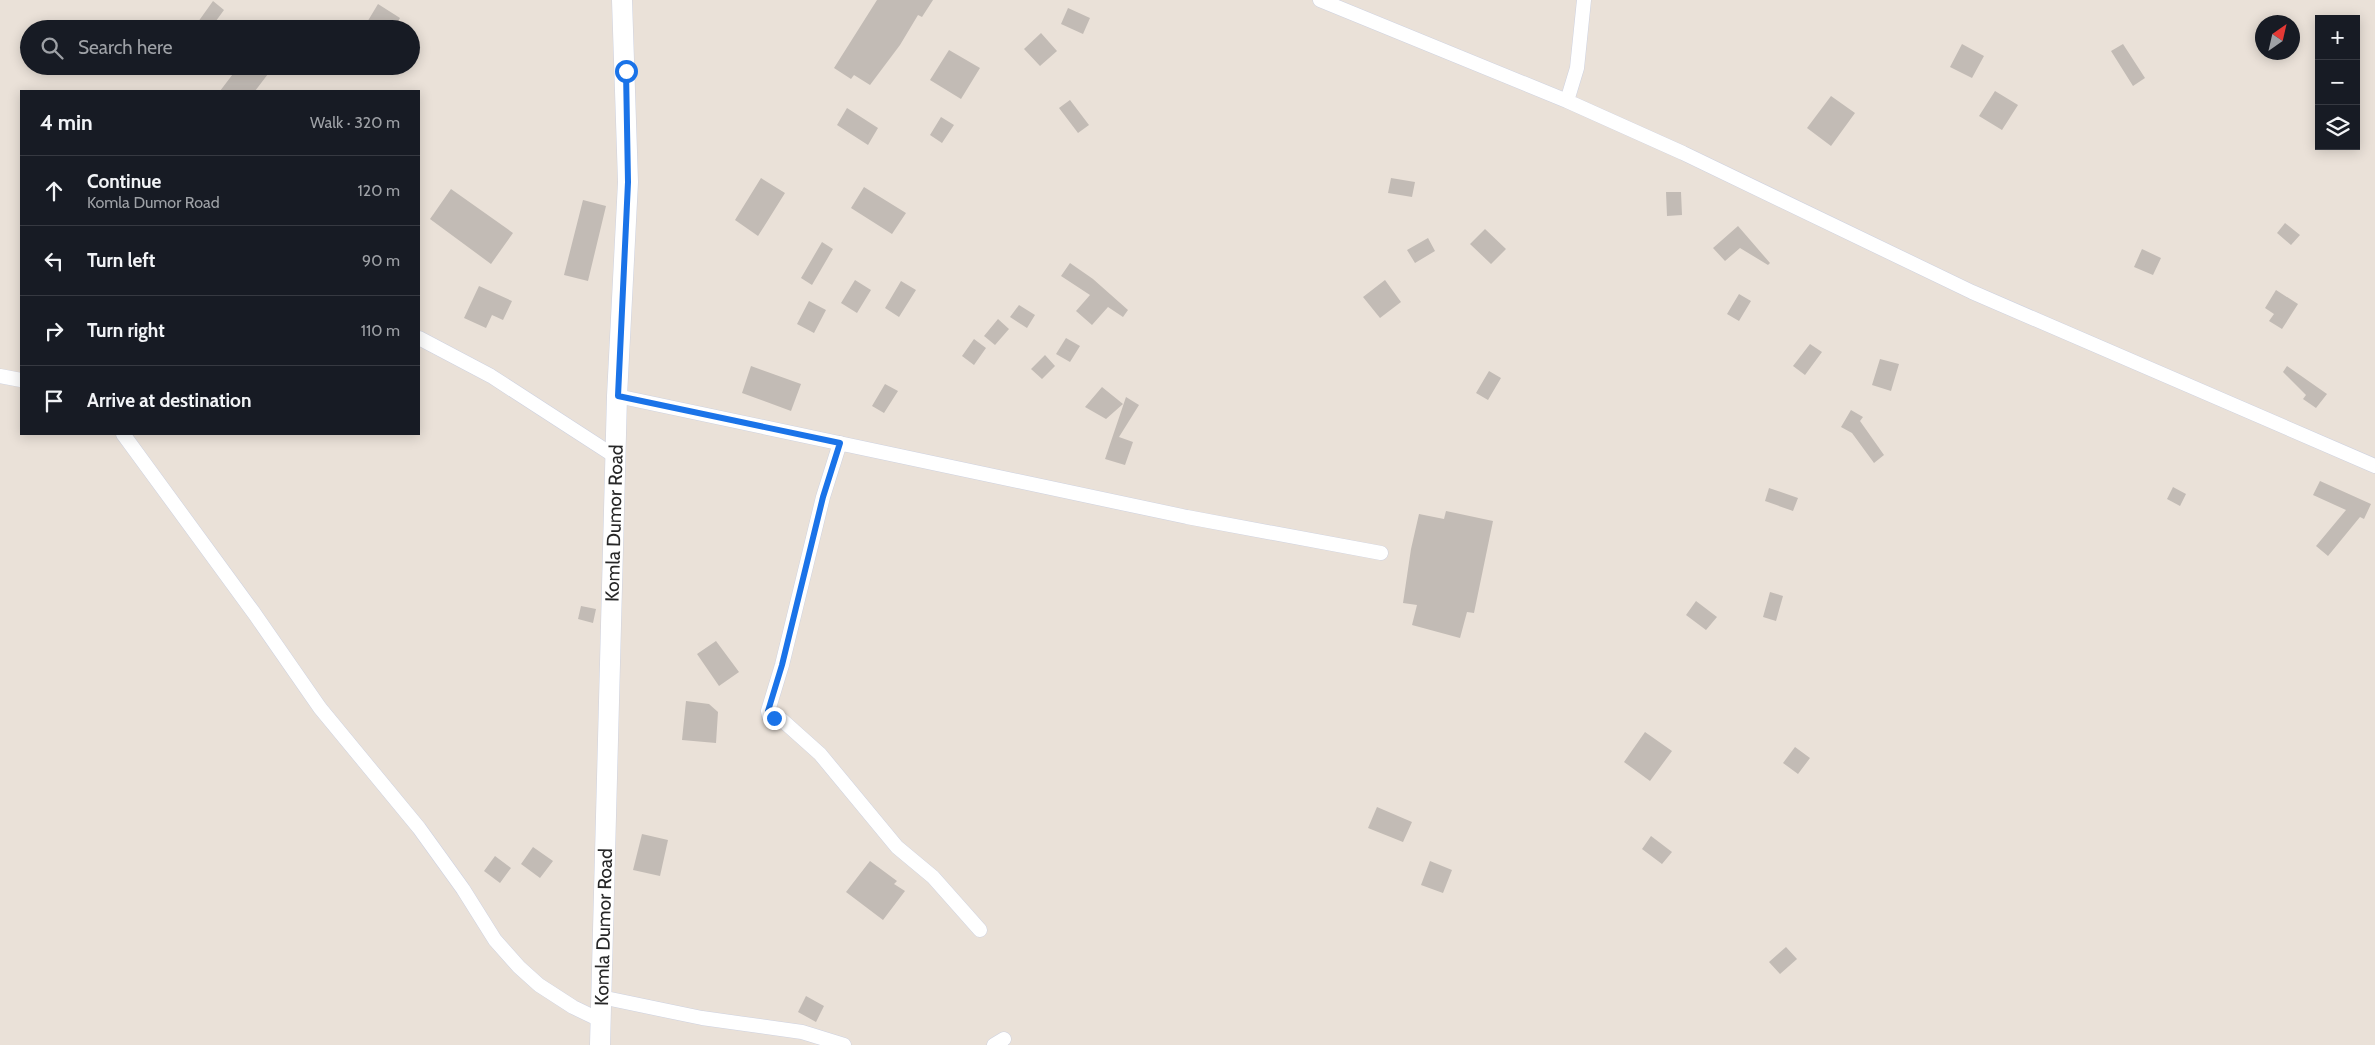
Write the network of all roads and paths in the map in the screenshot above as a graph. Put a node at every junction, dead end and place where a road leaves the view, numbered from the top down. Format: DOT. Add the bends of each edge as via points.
graph roads {
  1 [pos="622,0"];
  2 [pos="1320,0"];
  3 [pos="1584,0"];
  4 [pos="1567,101"];
  5 [pos="420,339"];
  6 [pos="0,376"];
  7 [pos="20,380"];
  8 [pos="618,396"];
  9 [pos="124,435"];
  10 [pos="840,443"];
  11 [pos="616,457"];
  12 [pos="2375,466"];
  13 [pos="1381,553"];
  14 [pos="980,930"];
  15 [pos="601,997"];
  16 [pos="600,1020"];
  17 [pos="600,1045"];
  18 [pos="844,1045"];
  1 -- 8 [label="street, Komla Dumor Road" via="628,182"];
  2 -- 4 [label="street"];
  3 -- 4 [label="street" via="1577,68"];
  4 -- 12 [label="street" via="1972,292"];
  5 -- 11 [label="street" via="491,376"];
  6 -- 7 [label="street"];
  8 -- 10 [label="street"];
  8 -- 11 [label="street, Komla Dumor Road"];
  9 -- 16 [label="street" via="320,708 419,828 495,940 539,985"];
  10 -- 13 [label="street" via="1187,517"];
  10 -- 14 [label="street" via="823,497 769,716 782,720 820,754 897,847 933,877"];
  11 -- 15 [label="street, Komla Dumor Road"];
  15 -- 16 [label="street, Komla Dumor Road"];
  15 -- 18 [label="street" via="702,1018 802,1032"];
  16 -- 17 [label="street, Komla Dumor Road"];
}
